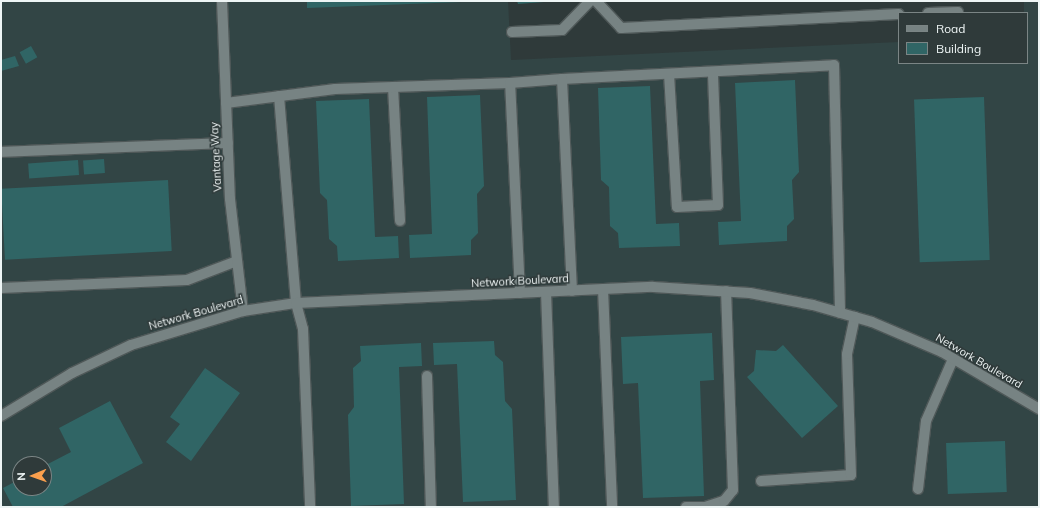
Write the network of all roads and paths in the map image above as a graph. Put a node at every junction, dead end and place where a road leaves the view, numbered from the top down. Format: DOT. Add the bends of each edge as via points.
graph roads {
  1 [pos="222,1"];
  2 [pos="590,1"];
  3 [pos="596,1"];
  4 [pos="954,1"];
  5 [pos="958,12"];
  6 [pos="898,14"];
  7 [pos="512,32"];
  8 [pos="713,72"];
  9 [pos="669,74"];
  10 [pos="562,79"];
  11 [pos="510,83"];
  12 [pos="393,87"];
  13 [pos="279,96"];
  14 [pos="226,103"];
  15 [pos="228,143"];
  16 [pos="1,152"];
  17 [pos="400,221"];
  18 [pos="237,261"];
  19 [pos="1,288"];
  20 [pos="603,290"];
  21 [pos="572,291"];
  22 [pos="726,291"];
  23 [pos="546,292"];
  24 [pos="520,293"];
  25 [pos="296,303"];
  26 [pos="243,311"];
  27 [pos="840,313"];
  28 [pos="855,317"];
  29 [pos="953,359"];
  30 [pos="427,376"];
  31 [pos="1039,409"];
  32 [pos="1,416"];
  33 [pos="761,481"];
  34 [pos="918,489"];
  35 [pos="310,507"];
  36 [pos="431,507"];
  37 [pos="554,507"];
  38 [pos="612,507"];
  39 [pos="686,507"];
  1 -- 14 [label="street, Vantage Way"];
  2 -- 7 [label="street" via="562,30"];
  3 -- 6 [label="street" via="621,28"];
  4 -- 5 [label="street"];
  8 -- 9 [label="street"];
  8 -- 9 [label="street" via="718,205 677,207"];
  8 -- 27 [label="street" via="834,65"];
  9 -- 10 [label="street"];
  10 -- 11 [label="street"];
  10 -- 21 [label="street"];
  11 -- 12 [label="street"];
  11 -- 24 [label="street"];
  12 -- 13 [label="street" via="334,89"];
  12 -- 17 [label="street"];
  13 -- 14 [label="street"];
  13 -- 25 [label="street"];
  14 -- 15 [label="street, Vantage Way"];
  15 -- 16 [label="street"];
  15 -- 18 [label="street, Vantage Way" via="230,199"];
  18 -- 19 [label="street" via="186,280"];
  18 -- 26 [label="street, Vantage Way"];
  20 -- 21 [label="street, Network Boulevard"];
  20 -- 22 [label="street, Network Boulevard" via="654,287"];
  20 -- 38 [label="street"];
  21 -- 23 [label="street, Network Boulevard"];
  22 -- 27 [label="street, Network Boulevard" via="764,296"];
  22 -- 39 [label="street" via="733,490 724,501 705,507"];
  23 -- 24 [label="street, Network Boulevard"];
  23 -- 37 [label="street"];
  24 -- 25 [label="street, Network Boulevard"];
  25 -- 26 [label="street, Network Boulevard"];
  25 -- 35 [label="street" via="303,329"];
  26 -- 32 [label="street, Network Boulevard" via="131,345 72,373"];
  27 -- 28 [label="street, Network Boulevard"];
  28 -- 29 [label="street, Network Boulevard" via="879,325"];
  28 -- 33 [label="street" via="847,354 851,475"];
  29 -- 31 [label="street, Network Boulevard"];
  29 -- 34 [label="street" via="926,421"];
  30 -- 36 [label="street"];
}
